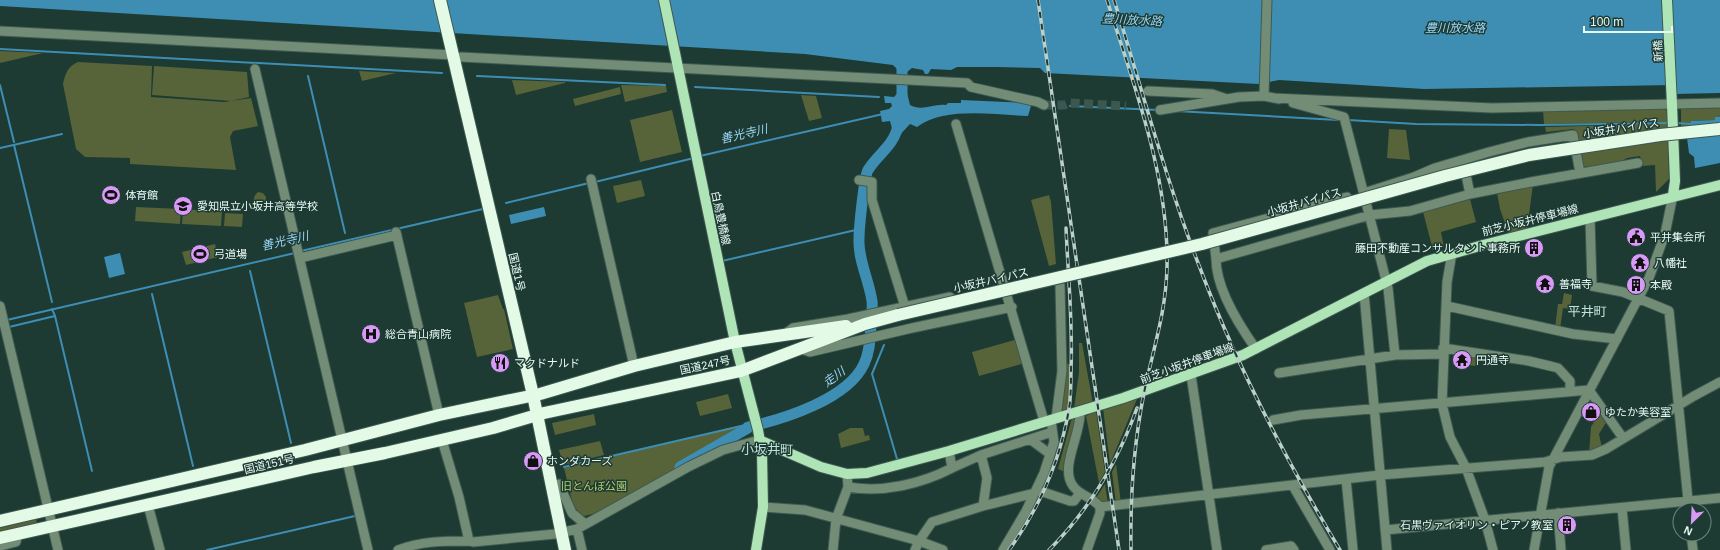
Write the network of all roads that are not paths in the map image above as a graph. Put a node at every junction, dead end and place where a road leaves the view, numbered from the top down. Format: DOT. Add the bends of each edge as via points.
graph roads {
  1 [pos="440,0"];
  2 [pos="448,0"];
  3 [pos="664,0"];
  4 [pos="1267,0"];
  5 [pos="1667,0"];
  6 [pos="0,31"];
  7 [pos="456,51"];
  8 [pos="677,64"];
  9 [pos="255,69"];
  10 [pos="1148,91"];
  11 [pos="1264,95"];
  12 [pos="1274,98"];
  13 [pos="1227,99"];
  14 [pos="1672,103"];
  15 [pos="1720,103"];
  16 [pos="1044,105"];
  17 [pos="1160,110"];
  18 [pos="956,124"];
  19 [pos="1720,129"];
  20 [pos="1638,163"];
  21 [pos="1580,173"];
  22 [pos="1466,175"];
  23 [pos="859,180"];
  24 [pos="591,182"];
  25 [pos="1720,185"];
  26 [pos="1364,193"];
  27 [pos="1470,194"];
  28 [pos="1673,196"];
  29 [pos="1370,215"];
  30 [pos="1590,218"];
  31 [pos="299,253"];
  32 [pos="1452,253"];
  33 [pos="1216,259"];
  34 [pos="1386,281"];
  35 [pos="1004,285"];
  36 [pos="1060,285"];
  37 [pos="1364,294"];
  38 [pos="1639,298"];
  39 [pos="0,306"];
  40 [pos="1447,306"];
  41 [pos="1012,307"];
  42 [pos="902,311"];
  43 [pos="865,324"];
  44 [pos="785,334"];
  45 [pos="1617,339"];
  46 [pos="735,342"];
  47 [pos="801,349"];
  48 [pos="1256,349"];
  49 [pos="1443,351"];
  50 [pos="1395,355"];
  51 [pos="1371,358"];
  52 [pos="634,366"];
  53 [pos="741,371"];
  54 [pos="1279,373"];
  55 [pos="1191,375"];
  56 [pos="1720,382"];
  57 [pos="1589,390"];
  58 [pos="1570,392"];
  59 [pos="537,394"];
  60 [pos="1442,404"];
  61 [pos="1678,406"];
  62 [pos="1374,410"];
  63 [pos="1080,411"];
  64 [pos="439,415"];
  65 [pos="540,415"];
  66 [pos="1050,420"];
  67 [pos="1273,420"];
  68 [pos="1052,432"];
  69 [pos="1623,438"];
  70 [pos="342,439"];
  71 [pos="442,440"];
  72 [pos="759,440"];
  73 [pos="1031,440"];
  74 [pos="949,451"];
  75 [pos="1050,454"];
  76 [pos="981,456"];
  77 [pos="1553,459"];
  78 [pos="347,461"];
  79 [pos="952,468"];
  80 [pos="1466,468"];
  81 [pos="847,474"];
  82 [pos="1380,475"];
  83 [pos="1346,479"];
  84 [pos="559,484"];
  85 [pos="1293,486"];
  86 [pos="848,487"];
  87 [pos="1036,492"];
  88 [pos="1080,493"];
  89 [pos="1208,496"];
  90 [pos="1720,498"];
  91 [pos="1688,500"];
  92 [pos="148,505"];
  93 [pos="983,506"];
  94 [pos="762,507"];
  95 [pos="1100,507"];
  96 [pos="1622,508"];
  97 [pos="48,510"];
  98 [pos="1558,513"];
  99 [pos="1540,515"];
  100 [pos="1,519"];
  101 [pos="836,519"];
  102 [pos="1485,520"];
  103 [pos="52,527"];
  104 [pos="573,530"];
  105 [pos="1384,530"];
  106 [pos="18,534"];
  107 [pos="0,538"];
  108 [pos="919,541"];
  109 [pos="473,544"];
  110 [pos="0,546"];
  111 [pos="58,550"];
  112 [pos="160,550"];
  113 [pos="368,550"];
  114 [pos="398,550"];
  115 [pos="565,550"];
  116 [pos="572,550"];
  117 [pos="582,550"];
  118 [pos="756,550"];
  119 [pos="833,550"];
  120 [pos="914,550"];
  121 [pos="942,550"];
  122 [pos="1003,550"];
  123 [pos="1087,550"];
  124 [pos="1217,550"];
  125 [pos="1266,550"];
  126 [pos="1294,550"];
  127 [pos="1330,550"];
  128 [pos="1353,550"];
  129 [pos="1387,550"];
  130 [pos="1493,550"];
  131 [pos="1534,550"];
  132 [pos="1561,550"];
  133 [pos="1626,550"];
  1 -- 7 [label="highway, 国道1号"];
  2 -- 7 [label="highway, 国道1号"];
  3 -- 8 [label="main road, 白鳥豊橋線"];
  4 -- 11 [label="street"];
  5 -- 14 [label="main road, 新橋"];
  6 -- 7 [label="street"];
  7 -- 8 [label="street"];
  7 -- 59 [label="highway, 国道1号"];
  8 -- 16 [label="street" via="967,83 971,87"];
  8 -- 46 [label="main road, 白鳥豊橋線"];
  9 -- 31 [label="street"];
  10 -- 13 [label="street" via="1212,94"];
  11 -- 12 [label="street"];
  11 -- 13 [label="street"];
  12 -- 14 [label="street" via="1485,108"];
  12 -- 26 [label="street" via="1344,117"];
  13 -- 17 [label="street"];
  14 -- 15 [label="street"];
  14 -- 28 [label="main road, 新橋"];
  18 -- 35 [label="street"];
  19 -- 42 [label="highway, 小坂井バイパス, bridge" via="1660,135 1530,155 1202,244"];
  20 -- 21 [label="street"];
  21 -- 26 [label="street" via="1573,135 1528,142 1489,152"];
  21 -- 27 [label="street"];
  22 -- 27 [label="street"];
  23 -- 42 [label="street" via="872,182 872,200"];
  24 -- 52 [label="street"];
  25 -- 28 [label="main road, 前芝小坂井停車場線"];
  26 -- 29 [label="street"];
  26 -- 33 [label="street" via="1213,233"];
  27 -- 29 [label="street" via="1410,211"];
  28 -- 30 [label="main road, 前芝小坂井停車場線"];
  28 -- 38 [label="street" via="1665,234"];
  29 -- 33 [label="street"];
  29 -- 34 [label="street"];
  30 -- 32 [label="main road, 前芝小坂井停車場線"];
  30 -- 38 [label="street" via="1592,286"];
  31 -- 64 [label="street" via="396,234"];
  31 -- 70 [label="street"];
  32 -- 34 [label="main road, 前芝小坂井停車場線" via="1427,261"];
  32 -- 40 [label="street" via="1447,282"];
  33 -- 48 [label="street" via="1217,272 1233,314"];
  34 -- 37 [label="main road, 前芝小坂井停車場線"];
  34 -- 50 [label="street"];
  35 -- 41 [label="street"];
  35 -- 42 [label="street"];
  36 -- 66 [label="street" via="1062,371"];
  37 -- 48 [label="main road, 前芝小坂井停車場線"];
  37 -- 51 [label="street"];
  38 -- 45 [label="street"];
  38 -- 61 [label="street" via="1669,311"];
  39 -- 97 [label="street"];
  40 -- 45 [label="street" via="1573,334"];
  40 -- 49 [label="street"];
  41 -- 47 [label="street" via="810,352"];
  41 -- 66 [label="street"];
  42 -- 43 [label="highway, 国道247号"];
  42 -- 44 [label="street" via="793,328"];
  43 -- 44 [label="highway, 国道247号"];
  43 -- 47 [label="highway, 国道247号"];
  44 -- 46 [label="highway, 国道247号"];
  45 -- 57 [label="street"];
  46 -- 52 [label="highway, 国道247号"];
  46 -- 53 [label="main road, 白鳥豊橋線"];
  47 -- 53 [label="highway, 国道247号"];
  48 -- 55 [label="main road, 前芝小坂井停車場線"];
  49 -- 50 [label="street"];
  49 -- 58 [label="street" via="1529,361 1558,368 1570,381"];
  49 -- 60 [label="street"];
  50 -- 51 [label="street"];
  51 -- 54 [label="street"];
  51 -- 62 [label="street"];
  52 -- 59 [label="highway, 国道247号"];
  53 -- 65 [label="highway, 国道247号"];
  53 -- 72 [label="main road, 白鳥豊橋線" via="756,420"];
  55 -- 63 [label="main road, 前芝小坂井停車場線"];
  55 -- 89 [label="street"];
  56 -- 61 [label="street"];
  57 -- 58 [label="street"];
  57 -- 69 [label="street"];
  57 -- 77 [label="street"];
  58 -- 60 [label="street"];
  59 -- 64 [label="highway, 国道151号"];
  59 -- 65 [label="highway, 国道1号"];
  60 -- 62 [label="street"];
  60 -- 80 [label="street" via="1450,437"];
  61 -- 69 [label="street"];
  61 -- 91 [label="street"];
  62 -- 67 [label="street" via="1301,415"];
  62 -- 82 [label="street"];
  63 -- 66 [label="main road, 前芝小坂井停車場線"];
  63 -- 88 [label="street" via="1080,422 1068,474"];
  64 -- 70 [label="highway, 国道151号"];
  65 -- 71 [label="highway, 国道151号"];
  65 -- 84 [label="highway, 国道1号"];
  65 -- 104 [label="highway, 国道1号"];
  66 -- 68 [label="street"];
  66 -- 74 [label="main road, 前芝小坂井停車場線"];
  68 -- 73 [label="street"];
  68 -- 75 [label="street" via="1054,442"];
  69 -- 77 [label="street" via="1592,455"];
  70 -- 78 [label="street"];
  70 -- 97 [label="highway, 国道151号" via="305,450"];
  71 -- 78 [label="highway, 国道151号"];
  71 -- 109 [label="street"];
  72 -- 81 [label="main road, 前芝小坂井停車場線"];
  72 -- 94 [label="main road" via="762,453"];
  72 -- 104 [label="street" via="723,450"];
  73 -- 75 [label="street"];
  73 -- 76 [label="street"];
  74 -- 79 [label="street"];
  74 -- 81 [label="main road, 前芝小坂井停車場線" via="867,473"];
  75 -- 87 [label="street"];
  76 -- 79 [label="street"];
  76 -- 93 [label="street" via="987,478"];
  77 -- 80 [label="street"];
  77 -- 99 [label="street" via="1549,467"];
  78 -- 92 [label="highway, 国道151号"];
  78 -- 113 [label="street"];
  79 -- 86 [label="street" via="928,479 886,488 866,490"];
  80 -- 82 [label="street"];
  80 -- 102 [label="street"];
  81 -- 86 [label="street"];
  82 -- 83 [label="street"];
  82 -- 105 [label="street"];
  83 -- 85 [label="street"];
  83 -- 128 [label="street"];
  84 -- 104 [label="highway, 国道1号"];
  84 -- 104 [label="street" via="575,517"];
  85 -- 89 [label="street"];
  85 -- 127 [label="street"];
  86 -- 101 [label="street"];
  87 -- 88 [label="street" via="1070,500 1074,500"];
  87 -- 93 [label="street"];
  87 -- 122 [label="street"];
  88 -- 95 [label="street"];
  89 -- 95 [label="street"];
  89 -- 124 [label="street"];
  90 -- 91 [label="street"];
  91 -- 96 [label="street"];
  92 -- 103 [label="highway, 国道151号"];
  92 -- 112 [label="street"];
  93 -- 108 [label="street" via="932,522"];
  94 -- 101 [label="street" via="805,510"];
  94 -- 118 [label="main road"];
  95 -- 123 [label="street"];
  96 -- 98 [label="street"];
  96 -- 133 [label="street"];
  97 -- 100 [label="highway, 国道151号"];
  97 -- 103 [label="street"];
  98 -- 99 [label="street"];
  98 -- 132 [label="street"];
  99 -- 102 [label="street"];
  99 -- 131 [label="street"];
  101 -- 108 [label="street"];
  101 -- 119 [label="street"];
  102 -- 105 [label="street"];
  102 -- 130 [label="street"];
  103 -- 106 [label="highway, 国道151号"];
  103 -- 111 [label="street"];
  104 -- 109 [label="street"];
  104 -- 115 [label="highway, 国道1号"];
  104 -- 116 [label="highway, 国道1号"];
  104 -- 117 [label="street"];
  105 -- 129 [label="street"];
  106 -- 107 [label="highway, 国道151号"];
  106 -- 110 [label="street" via="16,542"];
  108 -- 120 [label="street"];
  108 -- 121 [label="street"];
  109 -- 114 [label="street" via="436,541"];
  125 -- 126 [label="street" via="1291,546"];
}
